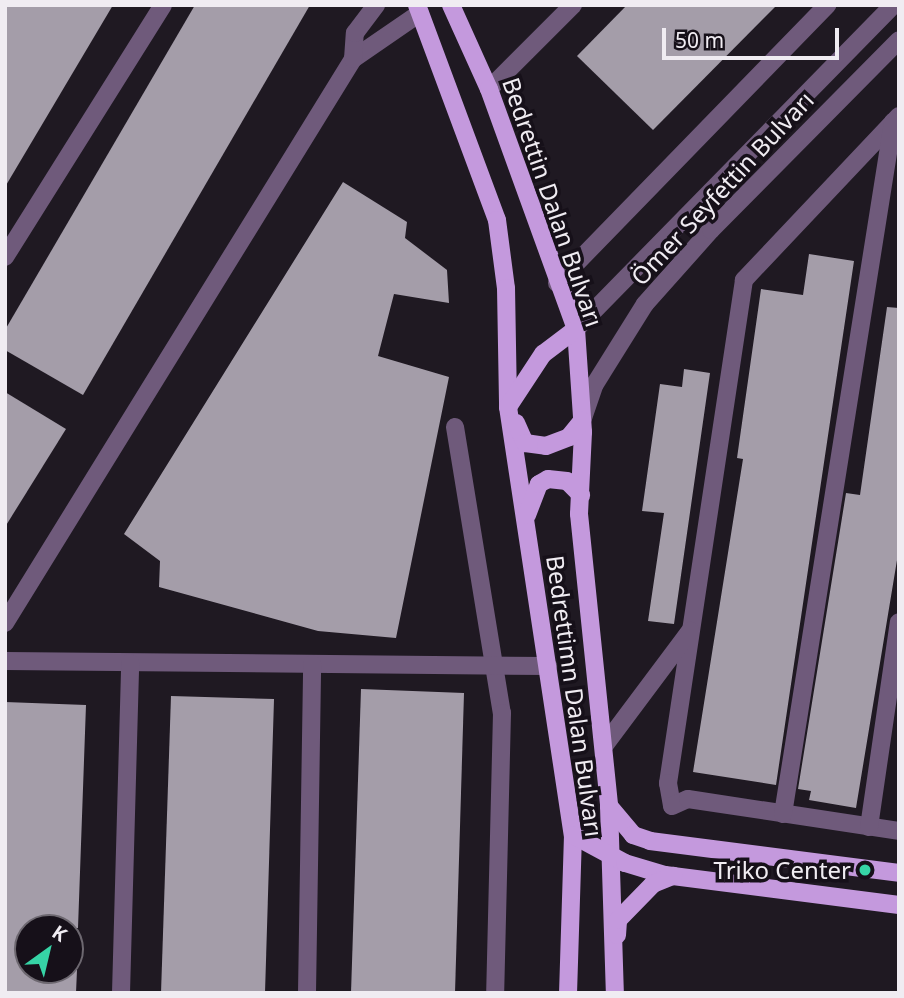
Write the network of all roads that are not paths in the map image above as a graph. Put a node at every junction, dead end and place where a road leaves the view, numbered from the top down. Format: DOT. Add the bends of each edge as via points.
graph roads {
  1 [pos="163,5"];
  2 [pos="376,5"];
  3 [pos="451,5"];
  4 [pos="573,5"];
  5 [pos="827,5"];
  6 [pos="893,5"];
  7 [pos="419,9"];
  8 [pos="899,40"];
  9 [pos="353,59"];
  10 [pos="489,89"];
  11 [pos="896,119"];
  12 [pos="5,257"];
  13 [pos="557,283"];
  14 [pos="576,329"];
  15 [pos="508,407"];
  16 [pos="582,421"];
  17 [pos="455,427"];
  18 [pos="581,495"];
  19 [pos="526,521"];
  20 [pos="899,622"];
  21 [pos="5,623"];
  22 [pos="692,628"];
  23 [pos="5,661"];
  24 [pos="130,663"];
  25 [pos="312,664"];
  26 [pos="493,666"];
  27 [pos="548,666"];
  28 [pos="604,746"];
  29 [pos="609,806"];
  30 [pos="783,814"];
  31 [pos="869,827"];
  32 [pos="899,831"];
  33 [pos="573,835"];
  34 [pos="610,854"];
  35 [pos="899,873"];
  36 [pos="673,876"];
  37 [pos="899,905"];
  38 [pos="615,952"];
  39 [pos="121,993"];
  40 [pos="307,993"];
  41 [pos="495,993"];
  42 [pos="568,993"];
  43 [pos="614,993"];
  1 -- 12 [label="street"];
  2 -- 9 [label="street" via="355,33"];
  3 -- 10 [label="main road, Bedrettin Dalan Bulvarı"];
  4 -- 10 [label="street"];
  5 -- 13 [label="street"];
  6 -- 14 [label="street, Ömer Seyfettin Bulvarı"];
  7 -- 9 [label="street"];
  7 -- 15 [label="main road" via="497,220 506,288"];
  8 -- 16 [label="street, Ömer Seyfettin Bulvarı" via="711,230 645,304 595,384"];
  9 -- 21 [label="street"];
  10 -- 13 [label="main road, Bedrettin Dalan Bulvarı"];
  11 -- 22 [label="street" via="744,279"];
  11 -- 30 [label="street"];
  13 -- 14 [label="main road, Bedrettin Dalan Bulvarı"];
  14 -- 15 [label="main road" via="543,354"];
  14 -- 16 [label="main road, Bedrettin Dalan Bulvarı"];
  15 -- 16 [label="main road" via="525,443 546,446 569,437"];
  15 -- 19 [label="main road, Bedrettimn Dalan Bulvarı"];
  16 -- 18 [label="main road, Bedrettimn Dalan Bulvarı"];
  17 -- 26 [label="street"];
  18 -- 19 [label="main road" via="567,481 548,479 532,496"];
  18 -- 28 [label="main road, Bedrettimn Dalan Bulvarı"];
  19 -- 27 [label="main road, Bedrettimn Dalan Bulvarı"];
  20 -- 31 [label="street"];
  22 -- 28 [label="street"];
  22 -- 30 [label="street" via="668,783 672,806 688,799"];
  23 -- 24 [label="street"];
  24 -- 25 [label="street"];
  24 -- 39 [label="street"];
  25 -- 26 [label="street"];
  25 -- 40 [label="street"];
  26 -- 27 [label="street"];
  26 -- 41 [label="street" via="502,713"];
  27 -- 33 [label="main road, Bedrettimn Dalan Bulvarı"];
  28 -- 29 [label="main road, Bedrettimn Dalan Bulvarı"];
  29 -- 34 [label="main road, Bedrettimn Dalan Bulvarı"];
  29 -- 35 [label="main road" via="633,835 650,841"];
  30 -- 31 [label="street"];
  31 -- 32 [label="street"];
  33 -- 34 [label="main road"];
  33 -- 42 [label="main road, Bedrettimn Dalan Bulvarı"];
  34 -- 36 [label="main road"];
  34 -- 38 [label="main road, Bedrettimn Dalan Bulvarı"];
  36 -- 37 [label="main road"];
  36 -- 38 [label="main road" via="653,884 618,920"];
  38 -- 43 [label="main road, Bedrettimn Dalan Bulvarı"];
}
